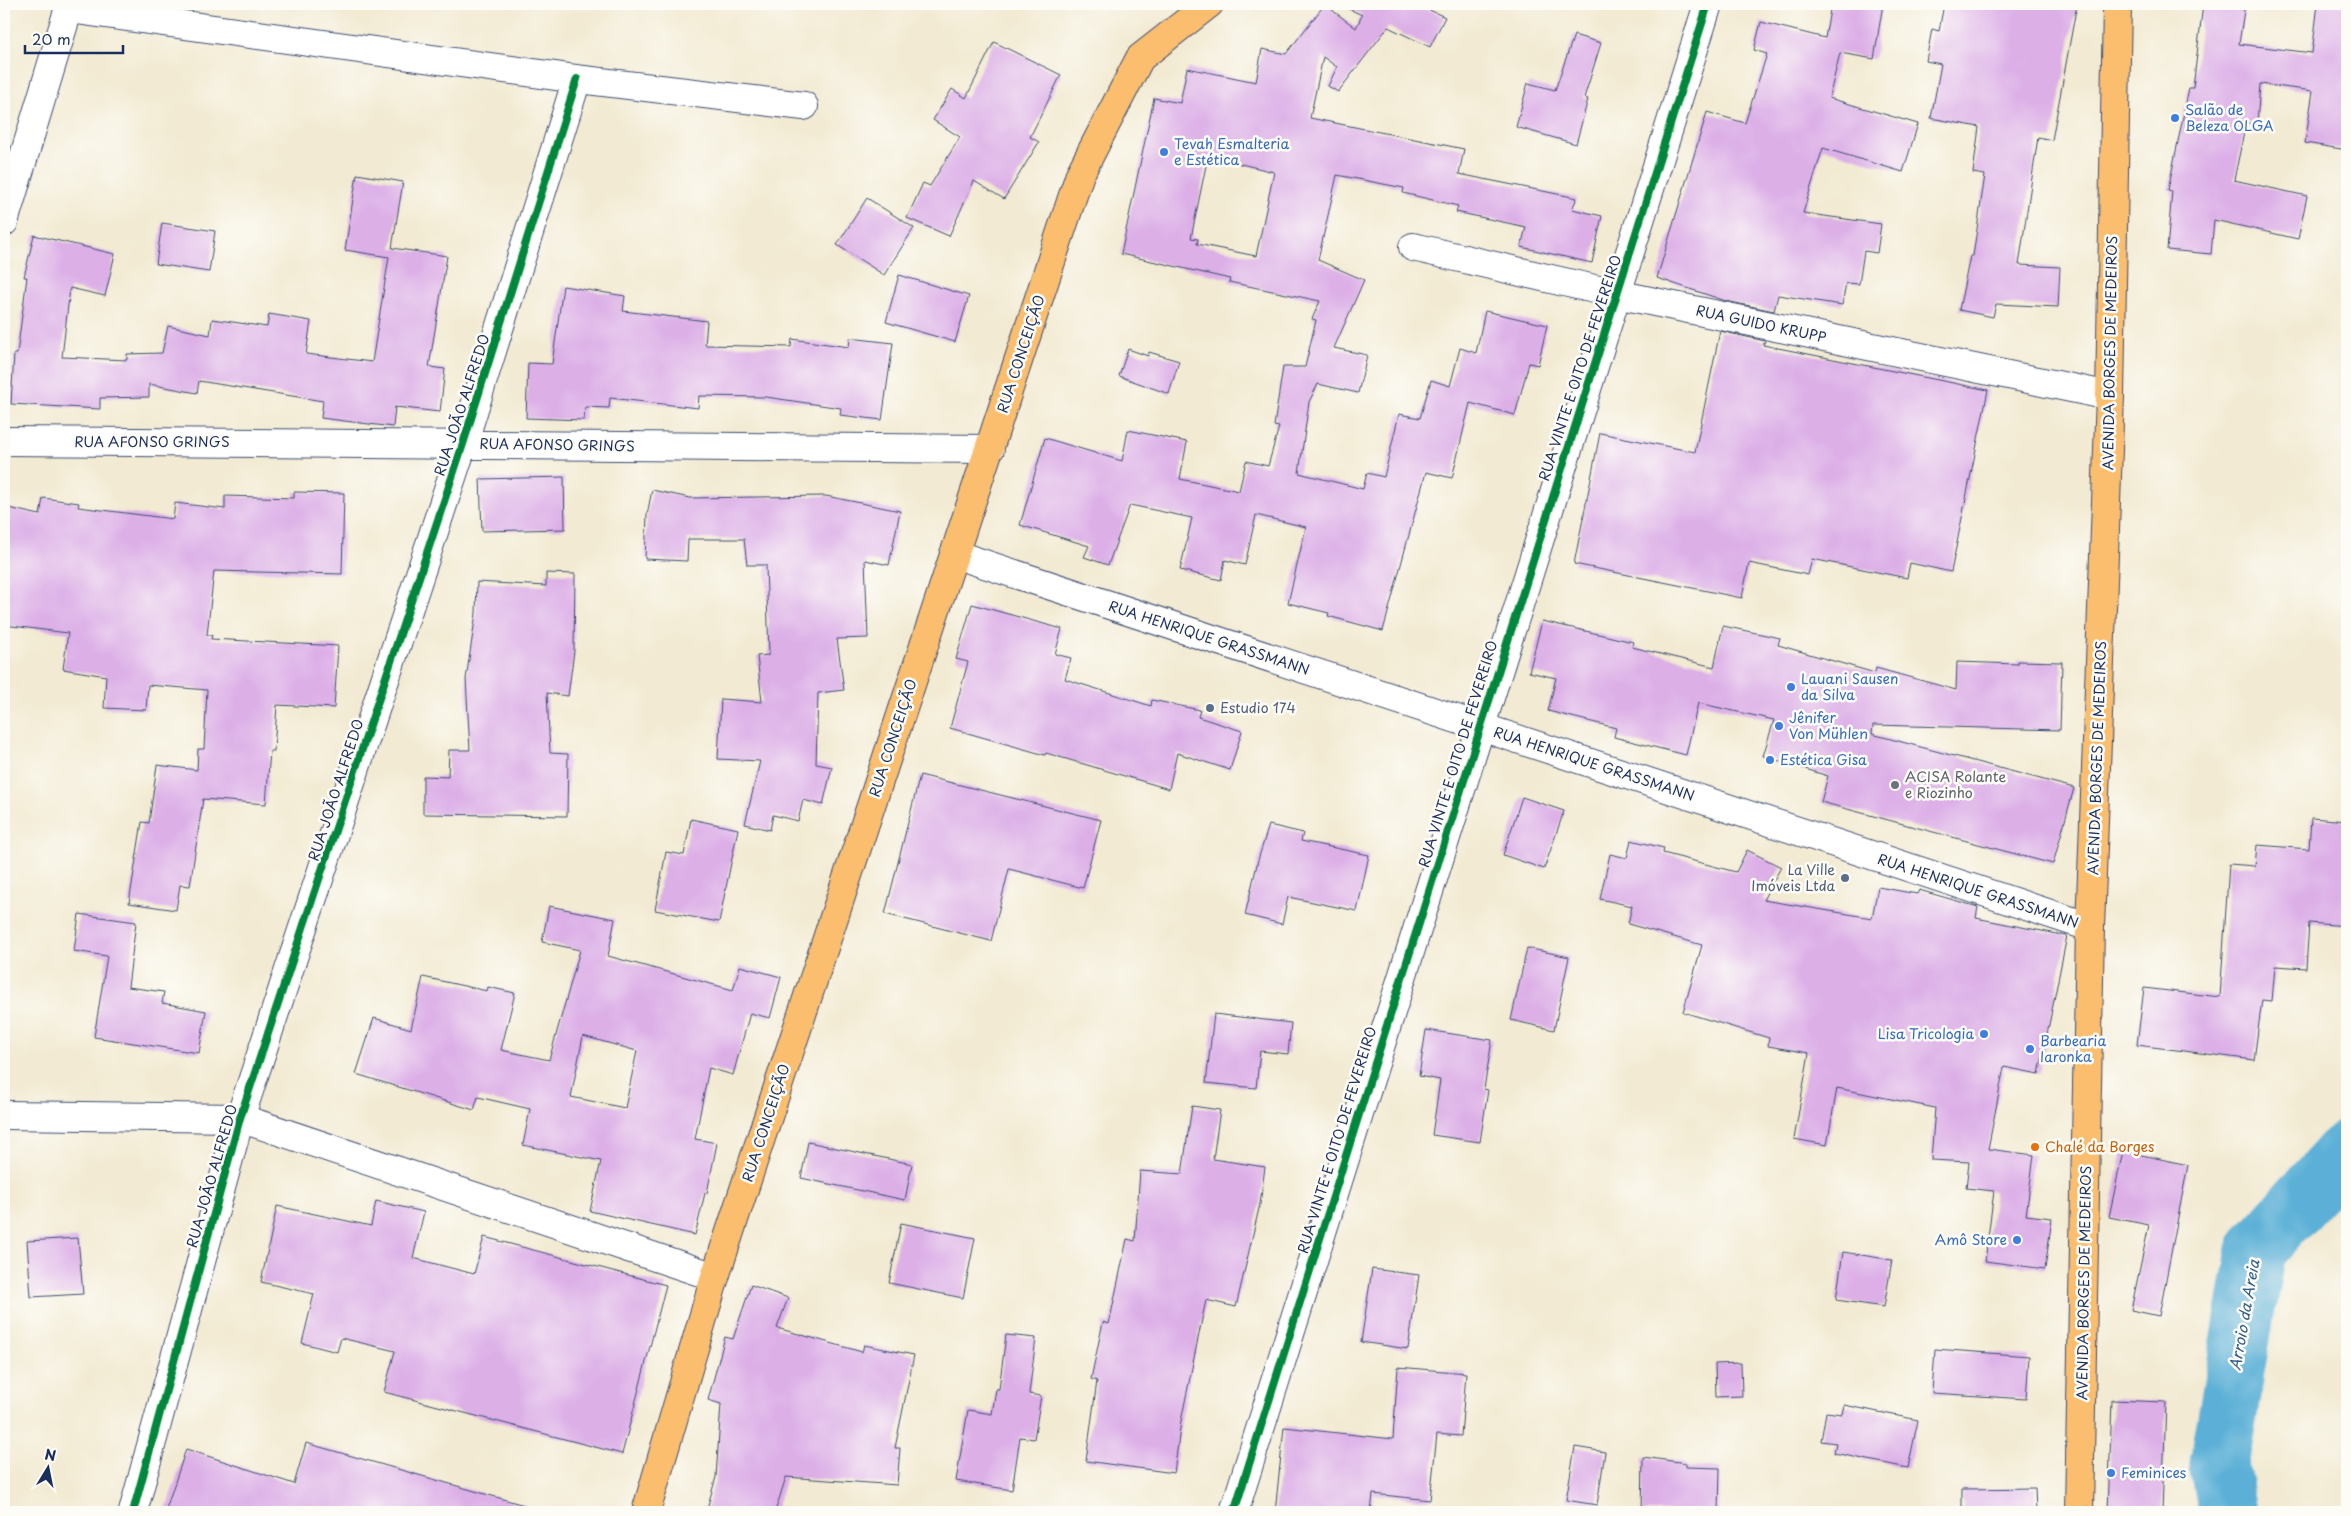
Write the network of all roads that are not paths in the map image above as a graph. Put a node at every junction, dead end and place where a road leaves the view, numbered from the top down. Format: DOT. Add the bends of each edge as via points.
graph roads {
  1 [pos="1209,4"];
  2 [pos="1708,4"];
  3 [pos="2117,4"];
  4 [pos="69,6"];
  5 [pos="577,79"];
  6 [pos="804,106"];
  7 [pos="4,222"];
  8 [pos="1413,247"];
  9 [pos="1616,294"];
  10 [pos="2110,396"];
  11 [pos="4,441"];
  12 [pos="463,444"];
  13 [pos="990,449"];
  14 [pos="954,554"];
  15 [pos="1479,727"];
  16 [pos="2090,928"];
  17 [pos="4,1115"];
  18 [pos="240,1118"];
  19 [pos="715,1277"];
  20 [pos="133,1512"];
  21 [pos="646,1512"];
  22 [pos="1234,1512"];
  23 [pos="2079,1512"];
  1 -- 13 [label="main road, RUA CONCEIÇÃO" via="1140,58 1080,174"];
  2 -- 9 [label="street, RUA VINTE E OITO DE FEVEREIRO"];
  3 -- 10 [label="main road, AVENIDA BORGES DE MEDEIROS"];
  4 -- 5 [label="street"];
  4 -- 7 [label="street"];
  5 -- 6 [label="street"];
  5 -- 12 [label="street, RUA JOÃO ALFREDO"];
  8 -- 9 [label="street, RUA GUIDO KRUPP"];
  9 -- 10 [label="street, RUA GUIDO KRUPP"];
  9 -- 15 [label="street, RUA VINTE E OITO DE FEVEREIRO"];
  10 -- 16 [label="main road, AVENIDA BORGES DE MEDEIROS"];
  11 -- 12 [label="street, RUA AFONSO GRINGS"];
  12 -- 13 [label="street, RUA AFONSO GRINGS"];
  12 -- 18 [label="street, RUA JOÃO ALFREDO"];
  13 -- 14 [label="main road, RUA CONCEIÇÃO"];
  14 -- 15 [label="street, RUA HENRIQUE GRASSMANN"];
  14 -- 19 [label="main road, RUA CONCEIÇÃO"];
  15 -- 16 [label="street, RUA HENRIQUE GRASSMANN"];
  15 -- 22 [label="street, RUA VINTE E OITO DE FEVEREIRO"];
  16 -- 23 [label="main road, AVENIDA BORGES DE MEDEIROS"];
  17 -- 18 [label="street"];
  18 -- 19 [label="street"];
  18 -- 20 [label="street, RUA JOÃO ALFREDO"];
  19 -- 21 [label="main road, RUA CONCEIÇÃO"];
}
